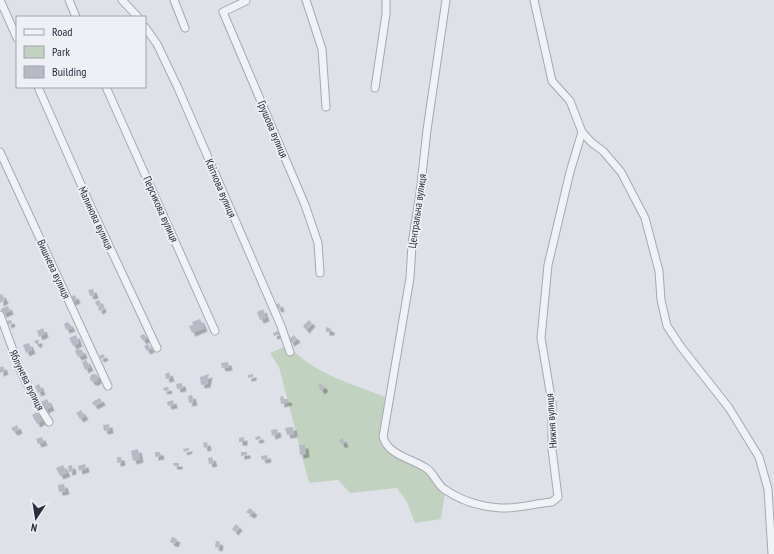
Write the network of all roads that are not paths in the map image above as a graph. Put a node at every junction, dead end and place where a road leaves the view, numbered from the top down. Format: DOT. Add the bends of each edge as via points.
graph roads {
  1 [pos="0,0"];
  2 [pos="69,0"];
  3 [pos="122,0"];
  4 [pos="174,0"];
  5 [pos="246,0"];
  6 [pos="306,0"];
  7 [pos="386,0"];
  8 [pos="446,0"];
  9 [pos="534,0"];
  10 [pos="76,16"];
  11 [pos="137,16"];
  12 [pos="146,28"];
  13 [pos="185,28"];
  14 [pos="16,36"];
  15 [pos="38,88"];
  16 [pos="106,88"];
  17 [pos="375,88"];
  18 [pos="326,107"];
  19 [pos="582,132"];
  20 [pos="0,152"];
  21 [pos="320,273"];
  22 [pos="0,315"];
  23 [pos="215,331"];
  24 [pos="157,348"];
  25 [pos="290,352"];
  26 [pos="108,386"];
  27 [pos="386,421"];
  28 [pos="49,422"];
  29 [pos="772,554"];
  1 -- 14 [label="street"];
  2 -- 10 [label="street"];
  3 -- 11 [label="street"];
  4 -- 13 [label="street"];
  5 -- 21 [label="street, Грушова вулиця" via="223,12 305,205 318,243"];
  6 -- 18 [label="street" via="322,48"];
  7 -- 17 [label="street"];
  8 -- 27 [label="street, Центральна вулиця" via="412,244 410,278"];
  9 -- 19 [label="street" via="552,81 570,101"];
  12 -- 25 [label="street, Квіткова вулиця" via="157,44 178,88"];
  15 -- 24 [label="street, Малинова вулиця"];
  16 -- 23 [label="street, Персикова вулиця"];
  19 -- 27 [label="street, Нижня вулиця" via="548,265 541,338 552,403 552,449 558,497 552,502 502,508 460,498 442,488 426,468 392,450 384,442"];
  19 -- 29 [label="street" via="603,150 621,172 640,206 657,264 664,317 670,332 729,408 759,457 768,489"];
  20 -- 26 [label="street, Вишнева вулиця"];
  22 -- 28 [label="street, Яблунева вулиця" via="21,372"];
}
